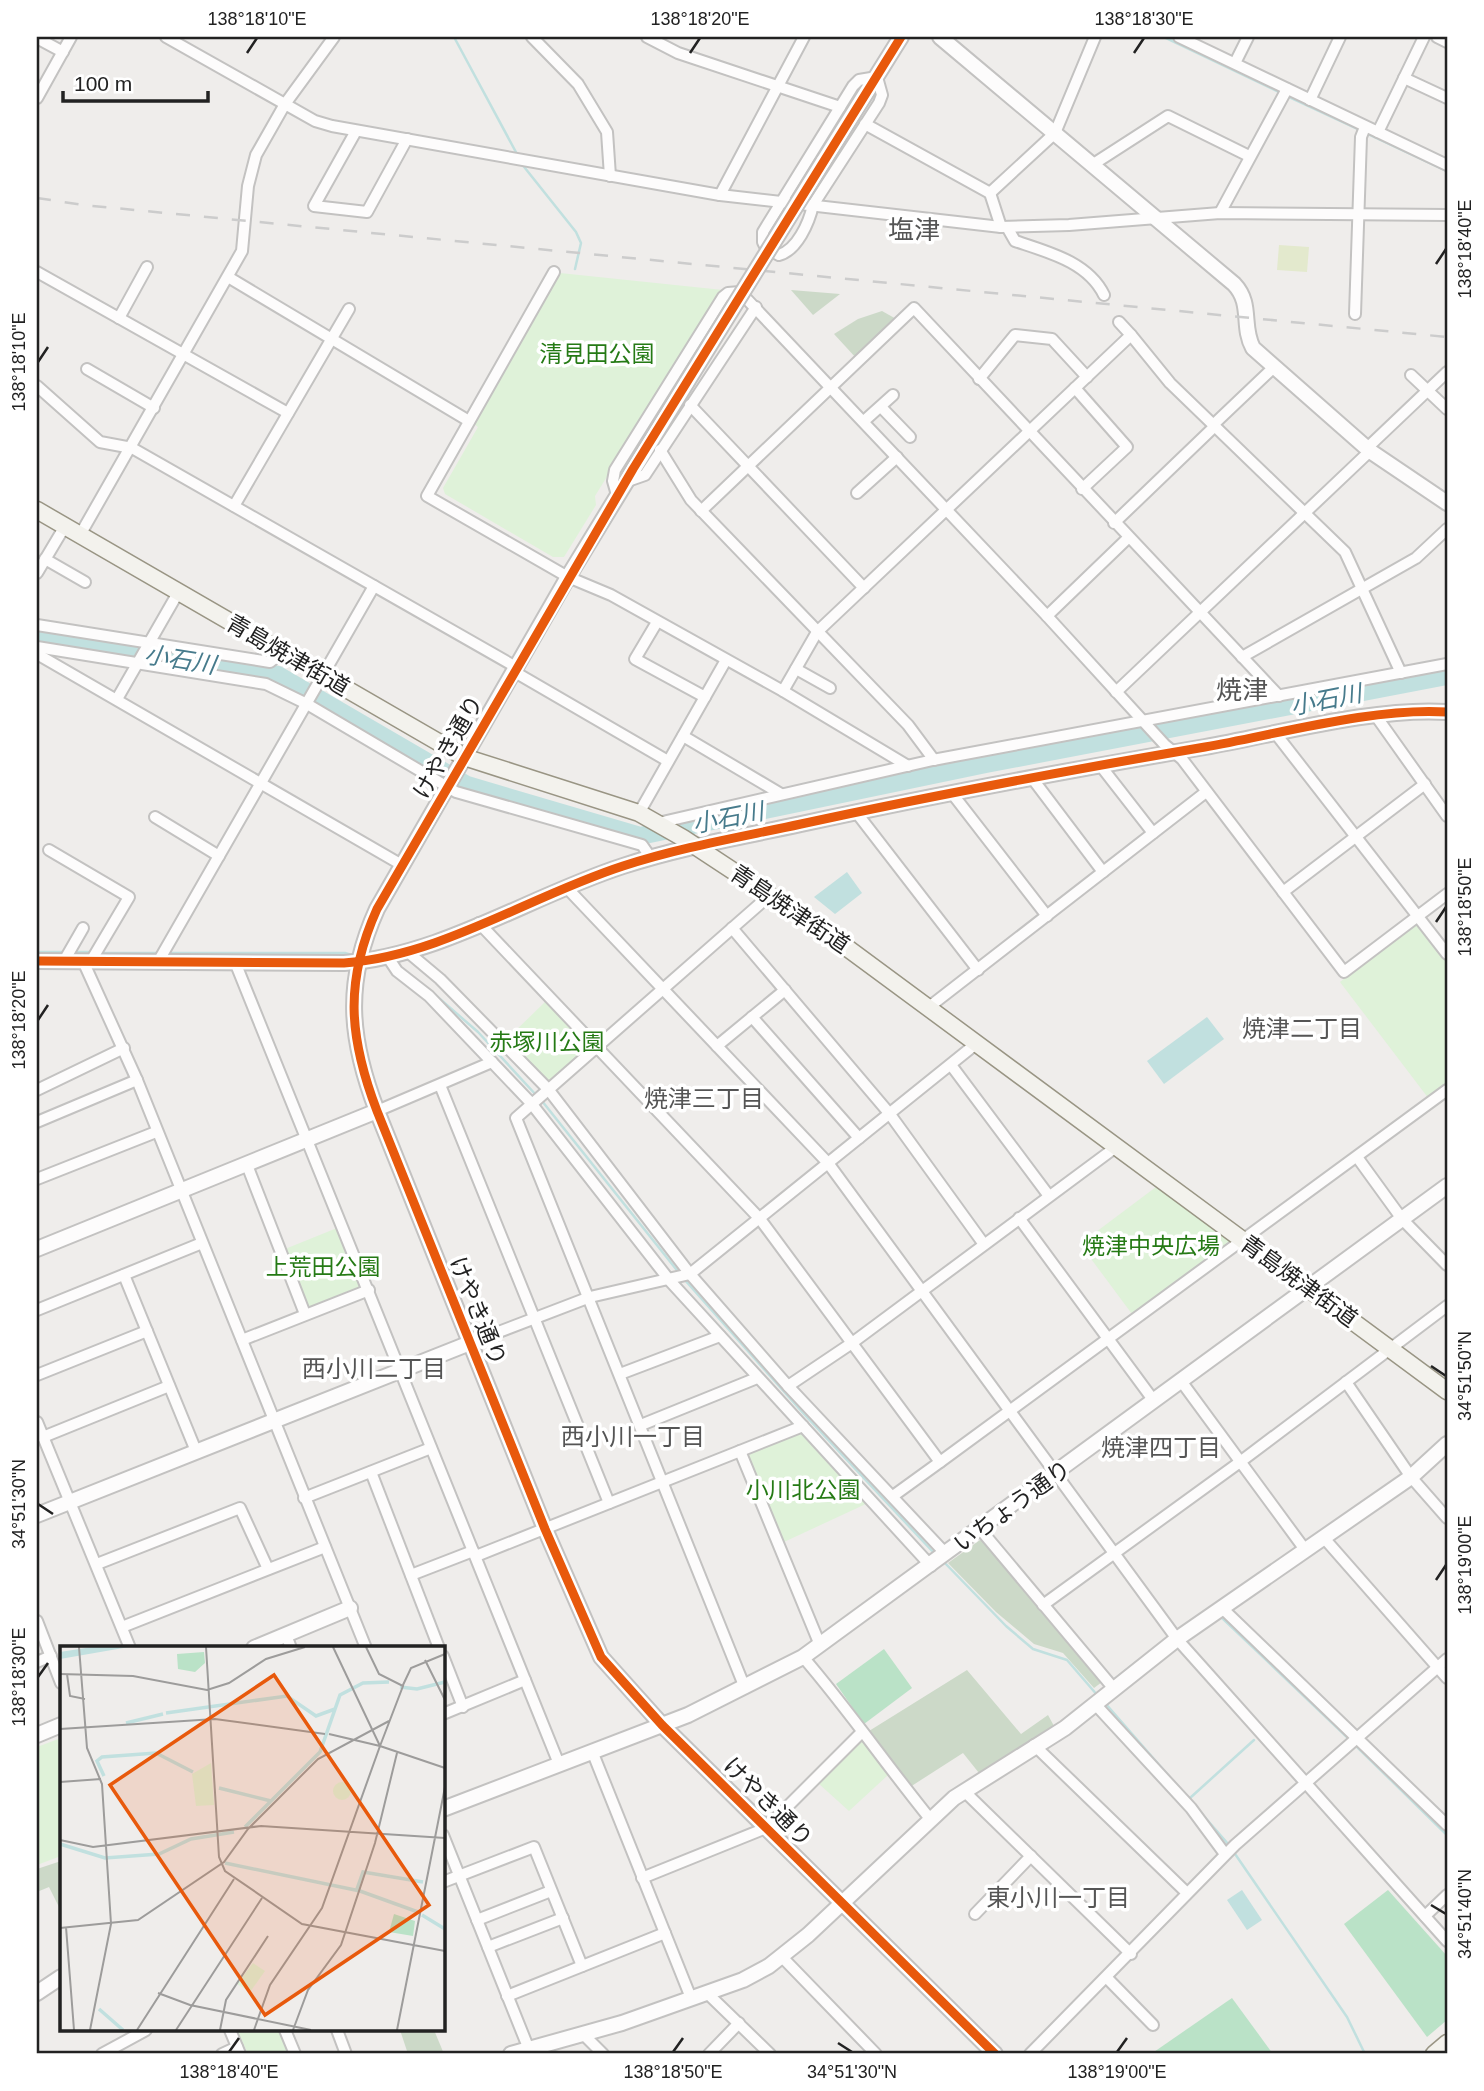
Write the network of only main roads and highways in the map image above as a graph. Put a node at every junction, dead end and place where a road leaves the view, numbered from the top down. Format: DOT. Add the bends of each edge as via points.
graph roads {
  1 [pos="37,510"];
  2 [pos="1447,1391"];
  3 [pos="1447,2043"];
  4 [pos="1434,2054"];
  1 -- 2 [label="main road, 青島焼津街道" via="282,652 320,681 461,763 639,813 690,842 929,1007"];
  3 -- 4 [label="main road"];
}
